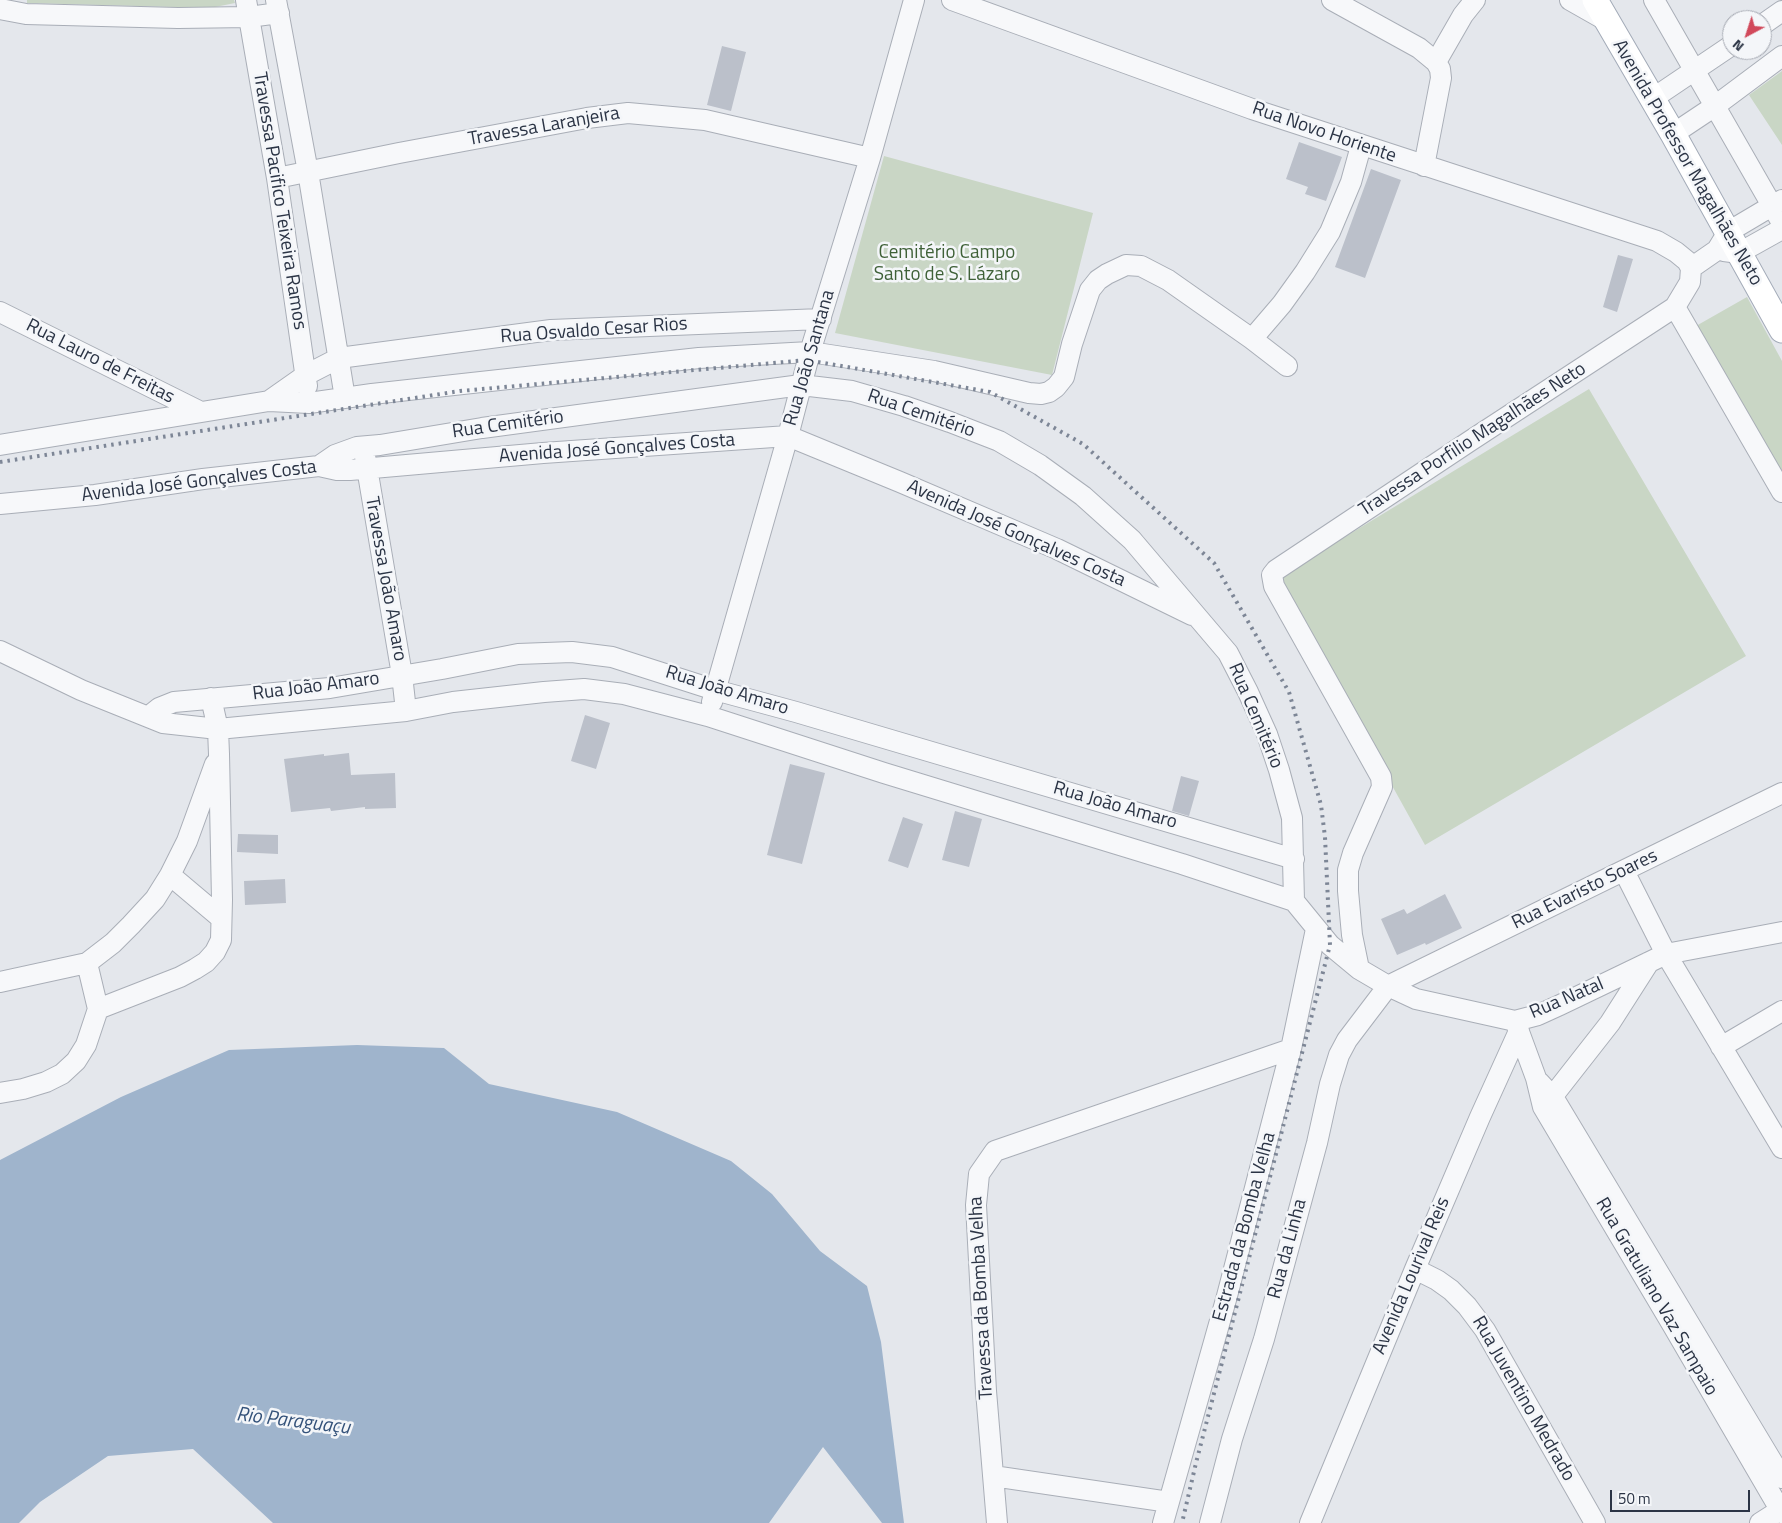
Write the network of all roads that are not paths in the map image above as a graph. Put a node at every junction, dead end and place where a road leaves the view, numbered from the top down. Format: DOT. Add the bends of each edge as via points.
graph roads {
  1 [pos="914,0"];
  2 [pos="952,0"];
  3 [pos="1332,0"];
  4 [pos="1475,0"];
  5 [pos="1570,0"];
  6 [pos="1654,0"];
  7 [pos="277,7"];
  8 [pos="0,9"];
  9 [pos="248,9"];
  10 [pos="1601,11"];
  11 [pos="1722,52"];
  12 [pos="1782,56"];
  13 [pos="1436,62"];
  14 [pos="1694,71"];
  15 [pos="1652,98"];
  16 [pos="1715,106"];
  17 [pos="1673,134"];
  18 [pos="1360,146"];
  19 [pos="870,158"];
  20 [pos="1424,166"];
  21 [pos="308,172"];
  22 [pos="277,178"];
  23 [pos="1779,210"];
  24 [pos="1782,229"];
  25 [pos="1728,245"];
  26 [pos="1691,268"];
  27 [pos="1675,307"];
  28 [pos="0,312"];
  29 [pos="821,318"];
  30 [pos="1782,330"];
  31 [pos="1252,339"];
  32 [pos="810,352"];
  33 [pos="339,358"];
  34 [pos="1287,366"];
  35 [pos="306,374"];
  36 [pos="801,384"];
  37 [pos="345,398"];
  38 [pos="270,401"];
  39 [pos="309,403"];
  40 [pos="199,411"];
  41 [pos="788,436"];
  42 [pos="0,445"];
  43 [pos="363,447"];
  44 [pos="319,466"];
  45 [pos="366,468"];
  46 [pos="1782,492"];
  47 [pos="0,504"];
  48 [pos="1198,618"];
  49 [pos="0,651"];
  50 [pos="402,675"];
  51 [pos="715,690"];
  52 [pos="212,698"];
  53 [pos="406,711"];
  54 [pos="149,716"];
  55 [pos="708,716"];
  56 [pos="218,729"];
  57 [pos="219,754"];
  58 [pos="1782,793"];
  59 [pos="1294,859"];
  60 [pos="1624,871"];
  61 [pos="170,875"];
  62 [pos="1294,901"];
  63 [pos="221,918"];
  64 [pos="1316,929"];
  65 [pos="1782,932"];
  66 [pos="1657,958"];
  67 [pos="87,963"];
  68 [pos="1359,969"];
  69 [pos="0,982"];
  70 [pos="1388,986"];
  71 [pos="98,1009"];
  72 [pos="1782,1011"];
  73 [pos="1517,1026"];
  74 [pos="1721,1046"];
  75 [pos="1291,1049"];
  76 [pos="0,1093"];
  77 [pos="1548,1102"];
  78 [pos="1782,1148"];
  79 [pos="1415,1269"];
  80 [pos="1680,1322"];
  81 [pos="993,1476"];
  82 [pos="1782,1478"];
  83 [pos="1169,1502"];
  84 [pos="1781,1511"];
  85 [pos="997,1523"];
  86 [pos="1163,1523"];
  87 [pos="1210,1523"];
  88 [pos="1310,1523"];
  89 [pos="1595,1523"];
  90 [pos="1760,1523"];
  1 -- 19 [label="street, Rua João Santana"];
  2 -- 18 [label="street, Rua Novo Horiente"];
  3 -- 13 [label="street" via="1419,48"];
  4 -- 13 [label="street"];
  5 -- 10 [label="street, Avenida Professor Magalhães Neto"];
  6 -- 14 [label="street"];
  7 -- 9 [label="street"];
  7 -- 21 [label="street, Travessa Pacifico Teixeira Ramos"];
  8 -- 9 [label="street" via="26,14 178,18"];
  9 -- 22 [label="street, Travessa Pacifico Teixeira Ramos"];
  10 -- 15 [label="main road, Avenida Professor Magalhães Neto"];
  11 -- 14 [label="street"];
  12 -- 16 [label="street"];
  13 -- 20 [label="street" via="1442,78"];
  14 -- 15 [label="street"];
  14 -- 16 [label="street"];
  15 -- 17 [label="main road, Avenida Professor Magalhães Neto"];
  16 -- 17 [label="street"];
  16 -- 23 [label="street"];
  17 -- 25 [label="main road, Avenida Professor Magalhães Neto"];
  18 -- 20 [label="street, Rua Novo Horiente"];
  18 -- 31 [label="street" via="1351,182 1330,232 1282,304"];
  19 -- 21 [label="street, Travessa Laranjeira" via="706,120 628,113 587,118"];
  19 -- 29 [label="street, Rua João Santana"];
  20 -- 26 [label="street, Rua Novo Horiente" via="1657,242 1676,252"];
  21 -- 22 [label="street, Travessa Laranjeira"];
  21 -- 33 [label="street, Travessa Pacifico Teixeira Ramos"];
  22 -- 35 [label="street, Travessa Pacifico Teixeira Ramos"];
  23 -- 25 [label="street"];
  24 -- 25 [label="street"];
  25 -- 26 [label="street"];
  25 -- 30 [label="main road, Avenida Professor Magalhães Neto"];
  26 -- 27 [label="street" via="1690,282"];
  27 -- 46 [label="street"];
  27 -- 68 [label="street, Travessa Porfilio Magalhães Neto" via="1272,575 1274,586 1380,776 1382,787 1348,870 1352,935"];
  28 -- 40 [label="street, Rua Lauro de Freitas"];
  29 -- 32 [label="street, Rua João Santana"];
  29 -- 33 [label="street, Rua Osvaldo Cesar Rios" via="551,330"];
  31 -- 32 [label="street, Rua Cemitério" via="1168,280 1141,266 1126,265 1098,280 1090,290 1064,377 1049,392 1029,393 934,371"];
  31 -- 34 [label="street"];
  32 -- 36 [label="street, Rua João Santana"];
  32 -- 37 [label="street, Rua Osvaldo Cesar Rios" via="699,358"];
  33 -- 35 [label="street, Rua Osvaldo Cesar Rios"];
  33 -- 37 [label="street, Travessa Pacifico Teixeira Ramos"];
  35 -- 38 [label="street, Rua Osvaldo Cesar Rios"];
  35 -- 39 [label="street, Travessa Pacifico Teixeira Ramos"];
  36 -- 41 [label="street, Rua João Santana"];
  36 -- 43 [label="street, Rua Cemitério"];
  36 -- 48 [label="street, Rua Cemitério" via="852,391 904,406 999,441 1032,460 1083,496 1132,540"];
  37 -- 39 [label="street, Rua Osvaldo Cesar Rios"];
  38 -- 39 [label="street, Rua Osvaldo Cesar Rios"];
  38 -- 40 [label="street, Rua Osvaldo Cesar Rios"];
  40 -- 42 [label="street"];
  41 -- 45 [label="street, Avenida José Gonçalves Costa"];
  41 -- 48 [label="street, Avenida José Gonçalves Costa" via="1057,550"];
  41 -- 51 [label="street, Rua João Santana"];
  43 -- 44 [label="street, Rua Cemitério" via="344,451"];
  43 -- 45 [label="street, Travessa João Amaro"];
  44 -- 45 [label="street, Avenida José Gonçalves Costa" via="337,470"];
  44 -- 47 [label="street, Avenida José Gonçalves Costa"];
  45 -- 50 [label="street, Travessa João Amaro"];
  48 -- 59 [label="street, Rua Cemitério" via="1228,653 1267,734 1292,818"];
  49 -- 54 [label="street, Rua João Amaro" via="81,690"];
  50 -- 51 [label="street, Rua João Amaro" via="518,654 572,652 612,657"];
  50 -- 52 [label="street, Rua João Amaro" via="330,688"];
  50 -- 53 [label="street, Travessa João Amaro"];
  51 -- 55 [label="street, Rua João Santana"];
  51 -- 59 [label="street, Rua João Amaro"];
  52 -- 54 [label="street, Rua João Amaro" via="174,702"];
  52 -- 56 [label="street"];
  53 -- 55 [label="street, Rua João Amaro" via="453,702 584,689 624,694"];
  53 -- 56 [label="street, Rua João Amaro"];
  54 -- 56 [label="street, Rua João Amaro" via="163,723"];
  55 -- 62 [label="street, Rua João Amaro"];
  56 -- 57 [label="street"];
  57 -- 61 [label="street" via="187,841"];
  57 -- 63 [label="street"];
  58 -- 60 [label="street, Rua Evaristo Soares"];
  59 -- 62 [label="street, Rua Cemitério"];
  60 -- 66 [label="street"];
  60 -- 70 [label="street, Rua Evaristo Soares"];
  61 -- 63 [label="street"];
  61 -- 67 [label="street" via="155,899 131,925 113,944"];
  62 -- 64 [label="street, Rua Natal"];
  63 -- 71 [label="street" via="221,940 206,962 180,978"];
  64 -- 68 [label="street, Rua Natal"];
  64 -- 75 [label="street, Estrada da Bomba Velha"];
  65 -- 66 [label="street, Rua Natal"];
  66 -- 73 [label="street, Rua Natal"];
  66 -- 74 [label="street"];
  66 -- 77 [label="street"];
  67 -- 69 [label="street"];
  67 -- 71 [label="street"];
  68 -- 70 [label="street, Rua Natal"];
  70 -- 73 [label="street, Rua Natal" via="1416,999"];
  70 -- 87 [label="street, Rua da Linha" via="1339,1055 1264,1340 1232,1439"];
  71 -- 76 [label="street" via="86,1045 62,1074 46,1082"];
  72 -- 74 [label="street"];
  73 -- 77 [label="street, Rua Gratuliano Vaz Sampaio"];
  73 -- 79 [label="street, Avenida Lourival Reis"];
  74 -- 78 [label="street"];
  75 -- 81 [label="street, Travessa da Bomba Velha" via="995,1151 979,1174 976,1205"];
  75 -- 83 [label="street, Estrada da Bomba Velha"];
  77 -- 80 [label="street, Rua Gratuliano Vaz Sampaio"];
  79 -- 88 [label="street, Avenida Lourival Reis"];
  79 -- 89 [label="street, Rua Juventino Medrado" via="1437,1280 1468,1306 1485,1330"];
  80 -- 82 [label="street, Rua Gratuliano Vaz Sampaio"];
  80 -- 84 [label="street, Rua Gratuliano Vaz Sampaio"];
  81 -- 83 [label="street"];
  81 -- 85 [label="street, Travessa da Bomba Velha"];
  83 -- 86 [label="street, Estrada da Bomba Velha"];
  84 -- 90 [label="street"];
}
